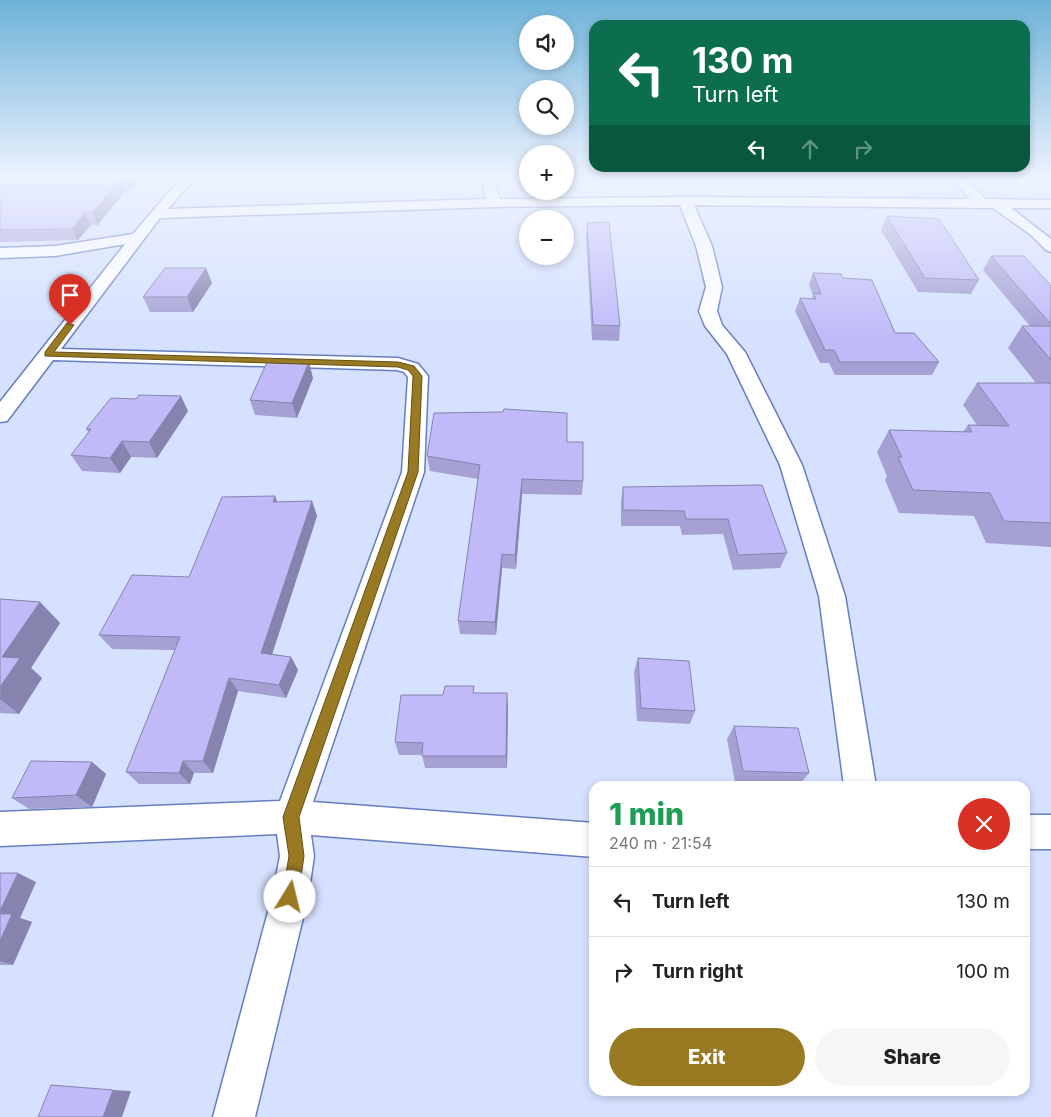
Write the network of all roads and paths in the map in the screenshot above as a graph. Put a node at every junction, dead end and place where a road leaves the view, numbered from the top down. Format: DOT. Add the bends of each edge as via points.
graph roads {
  1 [pos="144,230"];
  2 [pos="698,230"];
  3 [pos="1033,230"];
  4 [pos="138,238"];
  5 [pos="1051,248"];
  6 [pos="0,253"];
  7 [pos="48,354"];
  8 [pos="0,416"];
  9 [pos="859,781"];
  10 [pos="291,817"];
  11 [pos="0,829"];
  12 [pos="1030,832"];
  13 [pos="1051,832"];
  14 [pos="589,840"];
  15 [pos="234,1117"];
  1 -- 4 [label="street"];
  2 -- 9 [label="street" via="714,287 708,311 714,326 736,352 791,465 832,596"];
  3 -- 5 [label="street"];
  4 -- 6 [label="street" via="55,251"];
  4 -- 7 [label="street"];
  7 -- 8 [label="street"];
  7 -- 10 [label="street" via="398,364 411,368 418,376 413,472"];
  10 -- 11 [label="street"];
  10 -- 14 [label="street"];
  10 -- 15 [label="street" via="297,856 290,897"];
  12 -- 13 [label="street"];
}
